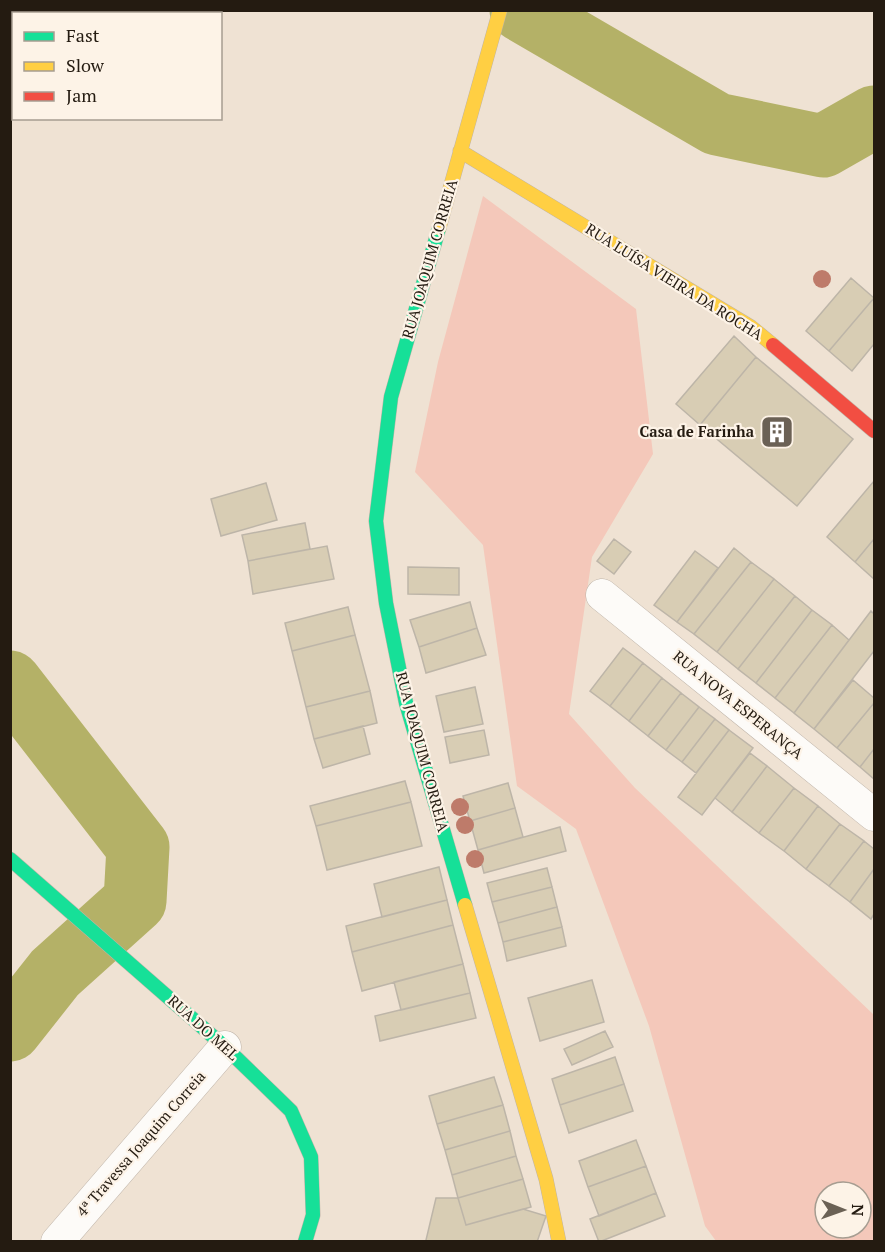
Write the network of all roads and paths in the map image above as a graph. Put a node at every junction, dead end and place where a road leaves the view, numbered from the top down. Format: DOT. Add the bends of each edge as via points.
graph roads {
  1 [pos="500,10"];
  2 [pos="460,151"];
  3 [pos="874,431"];
  4 [pos="602,595"];
  5 [pos="874,815"];
  6 [pos="10,859"];
  7 [pos="225,1047"];
  8 [pos="65,1239"];
  9 [pos="305,1242"];
  10 [pos="559,1242"];
  1 -- 2 [label="street, RUA JOAQUIM CORREIA"];
  2 -- 3 [label="street, RUA LUÍSA VIEIRA DA ROCHA" via="751,327"];
  2 -- 10 [label="street, RUA JOAQUIM CORREIA" via="391,397 376,520 386,603 406,704 546,1179"];
  4 -- 5 [label="street, RUA NOVA ESPERANÇA"];
  6 -- 7 [label="street, RUA DO MEL"];
  7 -- 8 [label="street, 4ª Travessa Joaquim Correia"];
  7 -- 9 [label="street, RUA DO MEL" via="291,1111 311,1157 313,1215"];
}
